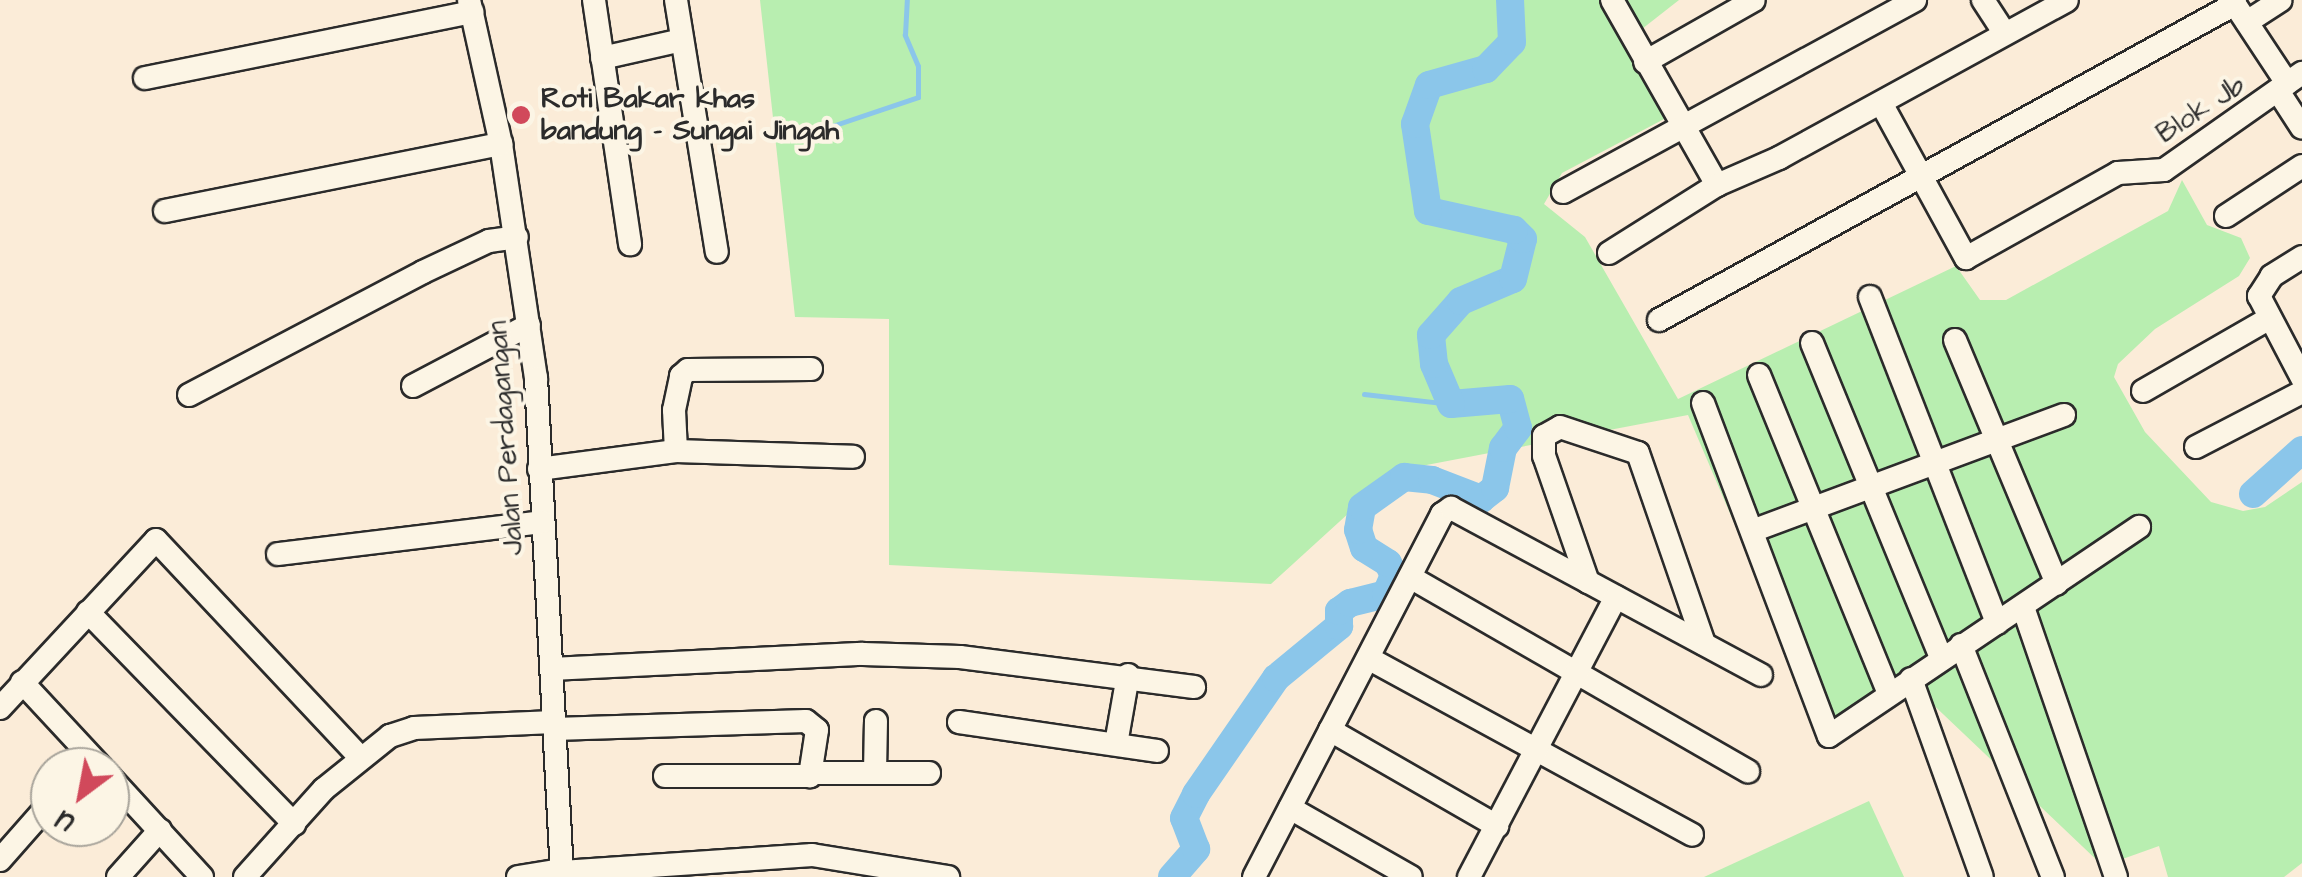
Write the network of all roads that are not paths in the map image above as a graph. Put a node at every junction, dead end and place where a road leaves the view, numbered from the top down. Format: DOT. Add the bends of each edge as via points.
graph roads {
  1 [pos="594,0"];
  2 [pos="676,0"];
  3 [pos="1612,0"];
  4 [pos="1754,0"];
  5 [pos="1914,0"];
  6 [pos="1982,0"];
  7 [pos="2067,0"];
  8 [pos="2281,0"];
  9 [pos="471,6"];
  10 [pos="2238,9"];
  11 [pos="2004,32"];
  12 [pos="682,40"];
  13 [pos="602,58"];
  14 [pos="1645,62"];
  15 [pos="145,78"];
  16 [pos="2289,83"];
  17 [pos="1881,104"];
  18 [pos="1684,124"];
  19 [pos="2302,128"];
  20 [pos="501,144"];
  21 [pos="2302,166"];
  22 [pos="1921,180"];
  23 [pos="1717,185"];
  24 [pos="1562,192"];
  25 [pos="164,211"];
  26 [pos="2226,216"];
  27 [pos="517,237"];
  28 [pos="630,244"];
  29 [pos="717,252"];
  30 [pos="1609,253"];
  31 [pos="2302,256"];
  32 [pos="1870,297"];
  33 [pos="2270,318"];
  34 [pos="1660,320"];
  35 [pos="530,325"];
  36 [pos="1954,340"];
  37 [pos="1812,343"];
  38 [pos="2298,363"];
  39 [pos="811,369"];
  40 [pos="1759,375"];
  41 [pos="414,386"];
  42 [pos="2142,392"];
  43 [pos="2302,392"];
  44 [pos="189,395"];
  45 [pos="1704,404"];
  46 [pos="2064,415"];
  47 [pos="1994,440"];
  48 [pos="2196,446"];
  49 [pos="676,451"];
  50 [pos="853,457"];
  51 [pos="1935,465"];
  52 [pos="539,469"];
  53 [pos="1872,489"];
  54 [pos="1814,509"];
  55 [pos="543,522"];
  56 [pos="2140,526"];
  57 [pos="1752,531"];
  58 [pos="278,554"];
  59 [pos="1410,577"];
  60 [pos="1588,582"];
  61 [pos="2057,584"];
  62 [pos="1616,596"];
  63 [pos="2023,607"];
  64 [pos="88,612"];
  65 [pos="1997,623"];
  66 [pos="1704,644"];
  67 [pos="1951,650"];
  68 [pos="1368,658"];
  69 [pos="551,669"];
  70 [pos="1573,674"];
  71 [pos="1128,675"];
  72 [pos="1761,675"];
  73 [pos="1911,679"];
  74 [pos="22,682"];
  75 [pos="1194,687"];
  76 [pos="1889,694"];
  77 [pos="0,708"];
  78 [pos="876,722"];
  79 [pos="959,722"];
  80 [pos="554,726"];
  81 [pos="1330,730"];
  82 [pos="1116,744"];
  83 [pos="77,747"];
  84 [pos="1534,750"];
  85 [pos="1157,751"];
  86 [pos="359,756"];
  87 [pos="1748,770"];
  88 [pos="875,772"];
  89 [pos="929,773"];
  90 [pos="814,774"];
  91 [pos="666,776"];
  92 [pos="130,798"];
  93 [pos="1290,808"];
  94 [pos="294,824"];
  95 [pos="30,826"];
  96 [pos="1498,826"];
  97 [pos="160,830"];
  98 [pos="1692,835"];
  99 [pos="0,860"];
  100 [pos="562,873"];
  101 [pos="118,877"];
  102 [pos="202,877"];
  103 [pos="245,877"];
  104 [pos="518,877"];
  105 [pos="948,877"];
  106 [pos="1254,877"];
  107 [pos="1410,877"];
  108 [pos="1469,877"];
  109 [pos="1982,877"];
  110 [pos="2053,877"];
  111 [pos="2116,877"];
  1 -- 13 [label="street"];
  2 -- 12 [label="street"];
  3 -- 14 [label="street"];
  4 -- 14 [label="street"];
  5 -- 18 [label="street"];
  6 -- 11 [label="street"];
  7 -- 11 [label="street"];
  8 -- 10 [label="street"];
  9 -- 15 [label="street"];
  9 -- 20 [label="street, Jalan Perdagangan"];
  10 -- 16 [label="street"];
  10 -- 22 [label="street"];
  11 -- 17 [label="street"];
  12 -- 13 [label="street"];
  12 -- 29 [label="street"];
  13 -- 28 [label="street"];
  14 -- 18 [label="street"];
  16 -- 19 [label="street"];
  16 -- 22 [label="street, Blok Jb" via="2164,170 2118,172 1966,258"];
  17 -- 22 [label="street"];
  17 -- 23 [label="street"];
  18 -- 23 [label="street"];
  18 -- 24 [label="street"];
  20 -- 25 [label="street"];
  20 -- 27 [label="street, Jalan Perdagangan"];
  21 -- 26 [label="street"];
  22 -- 34 [label="street"];
  23 -- 30 [label="street"];
  27 -- 35 [label="street, Jalan Perdagangan"];
  27 -- 44 [label="street" via="490,241 423,272"];
  31 -- 33 [label="street" via="2272,276 2260,296"];
  32 -- 51 [label="street"];
  33 -- 38 [label="street"];
  33 -- 42 [label="street"];
  35 -- 41 [label="street"];
  35 -- 52 [label="street, Jalan Perdagangan"];
  36 -- 47 [label="street"];
  37 -- 53 [label="street"];
  39 -- 49 [label="street" via="688,370 674,410"];
  40 -- 54 [label="street"];
  43 -- 48 [label="street"];
  45 -- 57 [label="street"];
  46 -- 47 [label="street"];
  47 -- 51 [label="street"];
  47 -- 61 [label="street"];
  49 -- 50 [label="street"];
  49 -- 52 [label="street"];
  51 -- 53 [label="street"];
  51 -- 65 [label="street"];
  52 -- 55 [label="street, Jalan Perdagangan"];
  53 -- 54 [label="street"];
  53 -- 67 [label="street"];
  54 -- 57 [label="street"];
  54 -- 76 [label="street"];
  55 -- 58 [label="street"];
  55 -- 69 [label="street, Jalan Perdagangan"];
  56 -- 61 [label="street"];
  57 -- 76 [label="street" via="1829,736"];
  59 -- 60 [label="street" via="1442,514 1456,507"];
  59 -- 68 [label="street"];
  59 -- 70 [label="street"];
  60 -- 62 [label="street"];
  60 -- 66 [label="street" via="1544,456 1544,436 1560,426 1638,452"];
  61 -- 63 [label="street"];
  62 -- 66 [label="street"];
  62 -- 70 [label="street"];
  63 -- 65 [label="street"];
  63 -- 111 [label="street"];
  64 -- 74 [label="street"];
  64 -- 86 [label="street" via="156,540"];
  64 -- 94 [label="street"];
  65 -- 67 [label="street"];
  66 -- 72 [label="street"];
  67 -- 73 [label="street"];
  67 -- 110 [label="street"];
  68 -- 81 [label="street"];
  68 -- 84 [label="street"];
  69 -- 71 [label="street" via="863,654 1021,660"];
  69 -- 80 [label="street, Jalan Perdagangan"];
  70 -- 84 [label="street"];
  70 -- 87 [label="street"];
  71 -- 75 [label="street"];
  71 -- 82 [label="street"];
  73 -- 76 [label="street"];
  73 -- 109 [label="street"];
  74 -- 77 [label="street"];
  74 -- 83 [label="street"];
  78 -- 88 [label="street"];
  79 -- 82 [label="street"];
  80 -- 86 [label="street" via="414,728"];
  80 -- 90 [label="street" via="806,721 817,730"];
  80 -- 100 [label="street, Jalan Perdagangan"];
  81 -- 93 [label="street"];
  81 -- 96 [label="street"];
  82 -- 85 [label="street"];
  84 -- 96 [label="street"];
  84 -- 98 [label="street"];
  86 -- 94 [label="street"];
  88 -- 89 [label="street"];
  88 -- 90 [label="street"];
  90 -- 91 [label="street"];
  92 -- 97 [label="street"];
  93 -- 106 [label="street"];
  93 -- 107 [label="street"];
  94 -- 103 [label="street"];
  95 -- 99 [label="street"];
  96 -- 108 [label="street"];
  97 -- 101 [label="street"];
  97 -- 102 [label="street"];
  100 -- 104 [label="street"];
  100 -- 105 [label="street" via="812,856"];
}
